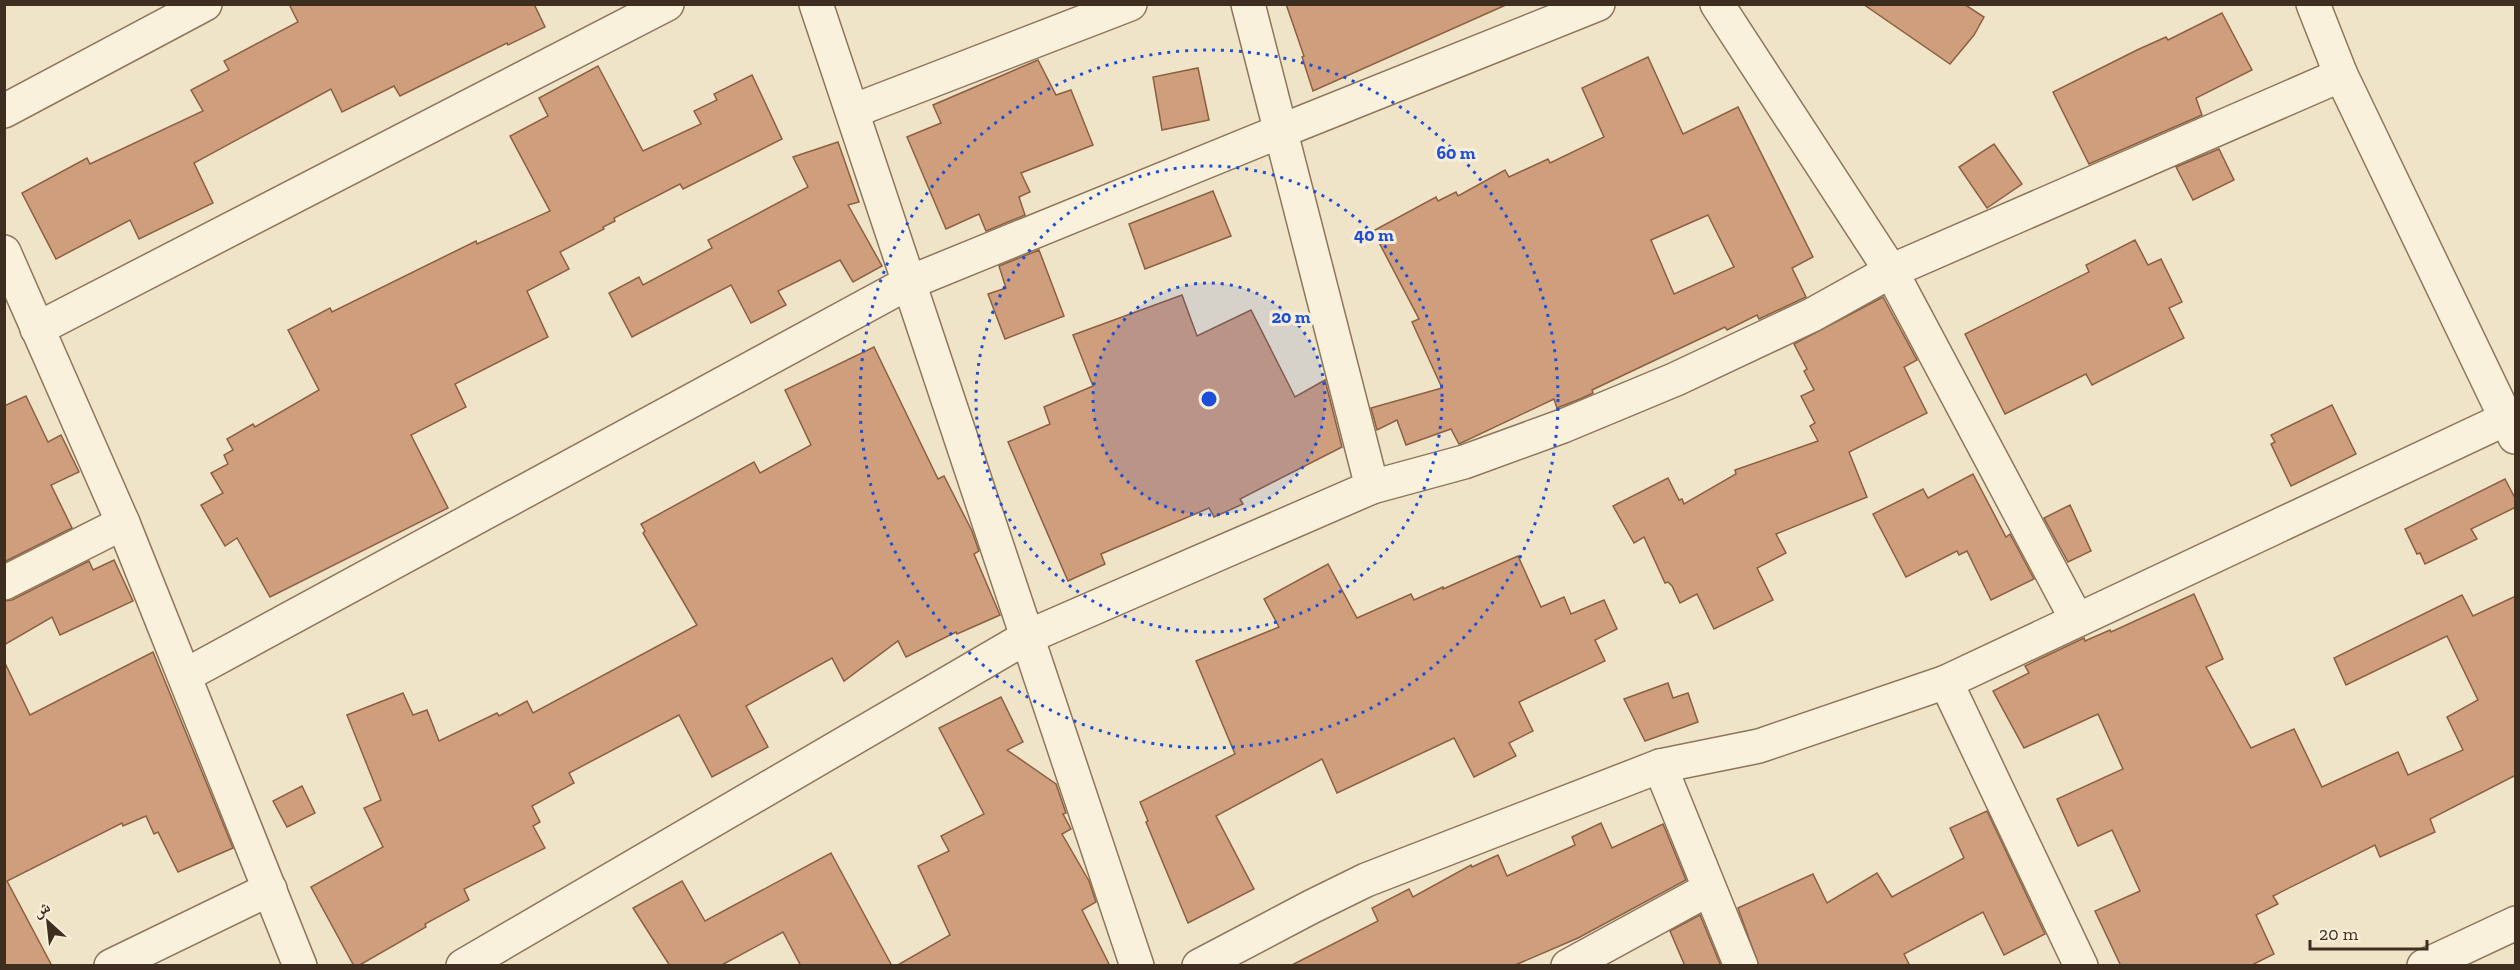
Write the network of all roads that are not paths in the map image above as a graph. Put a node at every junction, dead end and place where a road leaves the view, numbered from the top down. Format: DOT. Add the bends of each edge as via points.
graph roads {
  1 [pos="205,4"];
  2 [pos="667,4"];
  3 [pos="816,4"];
  4 [pos="1130,4"];
  5 [pos="1248,4"];
  6 [pos="1598,4"];
  7 [pos="1717,4"];
  8 [pos="2313,4"];
  9 [pos="2341,75"];
  10 [pos="4,111"];
  11 [pos="853,111"];
  12 [pos="1281,130"];
  13 [pos="4,252"];
  14 [pos="1891,271"];
  15 [pos="908,283"];
  16 [pos="37,329"];
  17 [pos="2512,423"];
  18 [pos="1372,487"];
  19 [pos="123,523"];
  20 [pos="4,583"];
  21 [pos="2077,620"];
  22 [pos="1027,637"];
  23 [pos="186,675"];
  24 [pos="1946,682"];
  25 [pos="1660,766"];
  26 [pos="270,889"];
  27 [pos="1709,889"];
  28 [pos="2516,923"];
  29 [pos="111,966"];
  30 [pos="300,966"];
  31 [pos="463,966"];
  32 [pos="1137,966"];
  33 [pos="1199,966"];
  34 [pos="1568,966"];
  35 [pos="1741,966"];
  36 [pos="2081,966"];
  37 [pos="2424,966"];
  1 -- 10 [label="street"];
  2 -- 16 [label="street"];
  3 -- 11 [label="street"];
  4 -- 11 [label="street"];
  5 -- 12 [label="street"];
  6 -- 12 [label="street"];
  7 -- 14 [label="street"];
  8 -- 9 [label="street"];
  9 -- 14 [label="street"];
  9 -- 17 [label="street"];
  11 -- 15 [label="street"];
  12 -- 15 [label="street"];
  12 -- 18 [label="street"];
  13 -- 16 [label="street"];
  14 -- 18 [label="street" via="1812,315 1676,379 1464,462"];
  14 -- 21 [label="street"];
  15 -- 22 [label="street"];
  15 -- 23 [label="street"];
  16 -- 19 [label="street"];
  17 -- 21 [label="street"];
  18 -- 22 [label="street"];
  19 -- 20 [label="street"];
  19 -- 23 [label="street"];
  21 -- 24 [label="street"];
  22 -- 31 [label="street"];
  22 -- 32 [label="street"];
  23 -- 26 [label="street"];
  24 -- 25 [label="street" via="1759,746"];
  24 -- 36 [label="street"];
  25 -- 27 [label="street"];
  25 -- 33 [label="street" via="1366,880"];
  26 -- 29 [label="street"];
  26 -- 30 [label="street"];
  27 -- 34 [label="street"];
  27 -- 35 [label="street"];
  28 -- 37 [label="street"];
}
